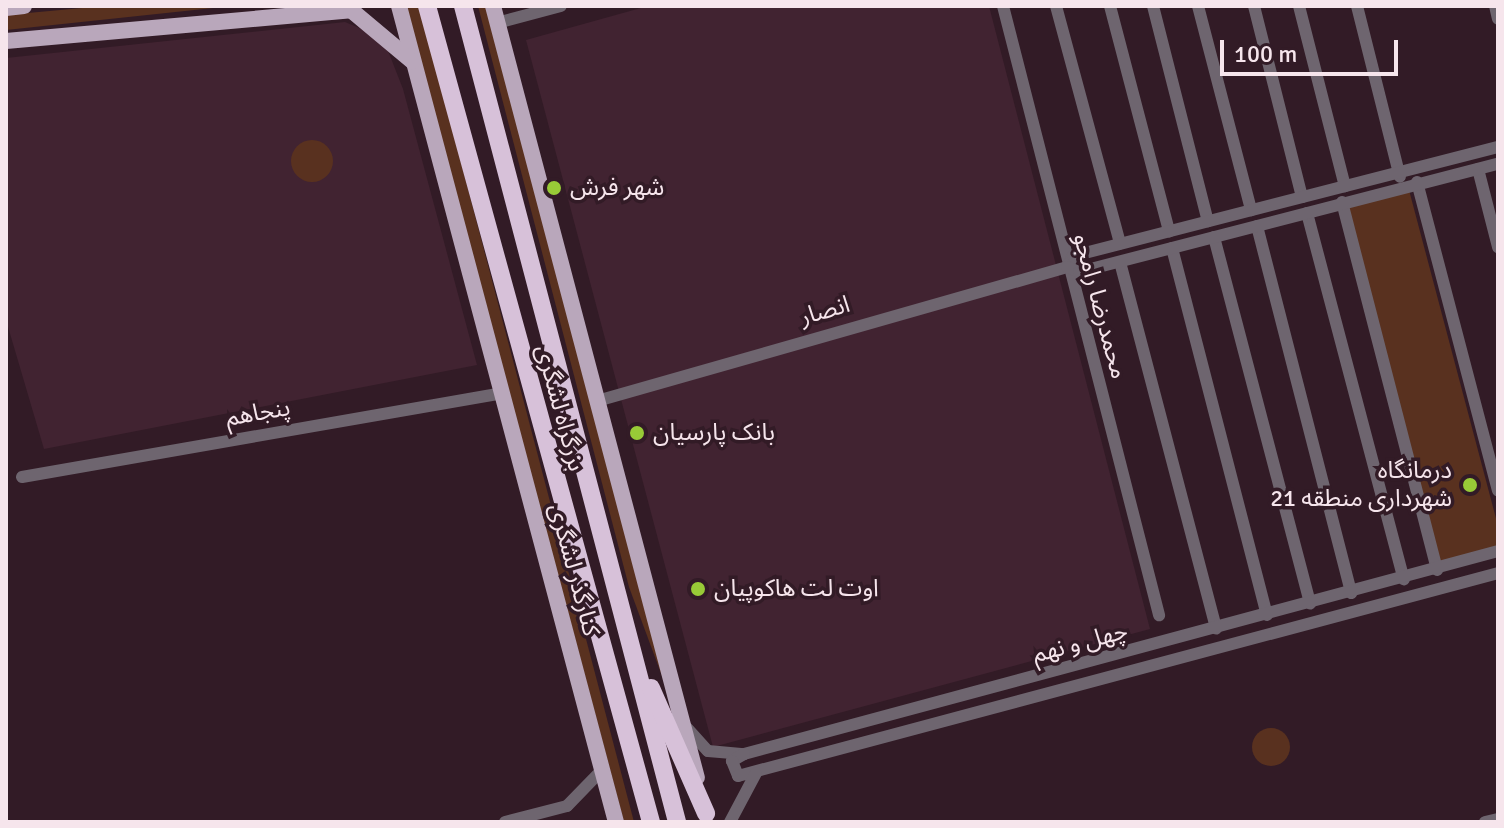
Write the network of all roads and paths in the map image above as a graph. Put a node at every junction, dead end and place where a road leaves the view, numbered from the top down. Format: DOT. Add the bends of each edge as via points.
graph roads {
  1 [pos="24,6"];
  2 [pos="399,6"];
  3 [pos="427,6"];
  4 [pos="463,6"];
  5 [pos="493,6"];
  6 [pos="561,6"];
  7 [pos="1003,6"];
  8 [pos="1056,6"];
  9 [pos="1110,6"];
  10 [pos="1153,6"];
  11 [pos="1198,6"];
  12 [pos="1254,6"];
  13 [pos="1299,6"];
  14 [pos="1357,6"];
  15 [pos="1495,6"];
  16 [pos="6,8"];
  17 [pos="355,8"];
  18 [pos="1498,19"];
  19 [pos="497,23"];
  20 [pos="6,41"];
  21 [pos="414,64"];
  22 [pos="1498,147"];
  23 [pos="1498,164"];
  24 [pos="1478,169"];
  25 [pos="1401,179"];
  26 [pos="1417,182"];
  27 [pos="1345,186"];
  28 [pos="1302,197"];
  29 [pos="1342,202"];
  30 [pos="1251,210"];
  31 [pos="1307,213"];
  32 [pos="1208,221"];
  33 [pos="1257,226"];
  34 [pos="1169,231"];
  35 [pos="1214,237"];
  36 [pos="1120,244"];
  37 [pos="1498,247"];
  38 [pos="1172,248"];
  39 [pos="1120,262"];
  40 [pos="1067,267"];
  41 [pos="502,393"];
  42 [pos="597,401"];
  43 [pos="22,477"];
  44 [pos="1498,491"];
  45 [pos="1498,551"];
  46 [pos="1437,570"];
  47 [pos="1498,573"];
  48 [pos="1404,579"];
  49 [pos="1351,593"];
  50 [pos="1310,604"];
  51 [pos="619,607"];
  52 [pos="1159,615"];
  53 [pos="1267,615"];
  54 [pos="1216,629"];
  55 [pos="683,723"];
  56 [pos="744,754"];
  57 [pos="602,770"];
  58 [pos="756,773"];
  59 [pos="708,817"];
  60 [pos="1498,819"];
  61 [pos="505,822"];
  62 [pos="616,822"];
  63 [pos="651,822"];
  64 [pos="677,822"];
  65 [pos="730,822"];
  66 [pos="1485,822"];
  1 -- 16 [label="main road"];
  2 -- 21 [label="main road, کنارگذر لشگری"];
  3 -- 63 [label="highway, بزرگراه لشگری"];
  4 -- 51 [label="highway, بزرگراه لشگری"];
  5 -- 19 [label="main road"];
  6 -- 19 [label="street"];
  7 -- 40 [label="street, محمدرضا رامجو"];
  8 -- 36 [label="street"];
  9 -- 34 [label="street"];
  10 -- 32 [label="street"];
  11 -- 30 [label="street"];
  12 -- 28 [label="street"];
  13 -- 27 [label="street"];
  14 -- 25 [label="street"];
  15 -- 18 [label="street"];
  17 -- 20 [label="main road"];
  17 -- 21 [label="main road"];
  19 -- 42 [label="main road"];
  21 -- 41 [label="main road, کنارگذر لشگری"];
  22 -- 25 [label="street, انصار"];
  23 -- 24 [label="street, انصار"];
  24 -- 26 [label="street, انصار"];
  24 -- 37 [label="street"];
  25 -- 26 [label="street, انصار"];
  25 -- 27 [label="street, انصار"];
  25 -- 29 [label="street, انصار"];
  26 -- 44 [label="street"];
  27 -- 28 [label="street, انصار"];
  28 -- 30 [label="street, انصار"];
  29 -- 31 [label="street, انصار"];
  29 -- 46 [label="street"];
  30 -- 32 [label="street, انصار"];
  31 -- 33 [label="street, انصار"];
  31 -- 48 [label="street"];
  32 -- 34 [label="street, انصار"];
  33 -- 35 [label="street, انصار"];
  33 -- 49 [label="street"];
  34 -- 36 [label="street, انصار"];
  35 -- 38 [label="street, انصار"];
  35 -- 50 [label="street"];
  36 -- 40 [label="street, انصار" via="1073,256"];
  38 -- 39 [label="street, انصار"];
  38 -- 53 [label="street"];
  39 -- 40 [label="street, انصار" via="1079,272"];
  39 -- 54 [label="street"];
  40 -- 42 [label="street, انصار"];
  40 -- 52 [label="street, محمدرضا رامجو"];
  41 -- 43 [label="street, پنجاهم"];
  41 -- 57 [label="main road, کنارگذر لشگری"];
  42 -- 55 [label="main road"];
  45 -- 46 [label="street, چهل و نهم"];
  46 -- 48 [label="street, چهل و نهم"];
  47 -- 58 [label="street, چهل و نهم"];
  48 -- 49 [label="street, چهل و نهم"];
  49 -- 50 [label="street, چهل و نهم"];
  50 -- 53 [label="street, چهل و نهم"];
  51 -- 59 [label="highway"];
  51 -- 64 [label="highway, بزرگراه لشگری"];
  53 -- 54 [label="street, چهل و نهم"];
  54 -- 56 [label="street, چهل و نهم"];
  55 -- 56 [label="street, چهل و نهم" via="708,751"];
  55 -- 59 [label="main road"];
  56 -- 58 [label="street" via="731,769"];
  57 -- 61 [label="street" via="567,806"];
  57 -- 62 [label="main road, کنارگذر لشگری"];
  58 -- 65 [label="street"];
  60 -- 66 [label="street"];
}
